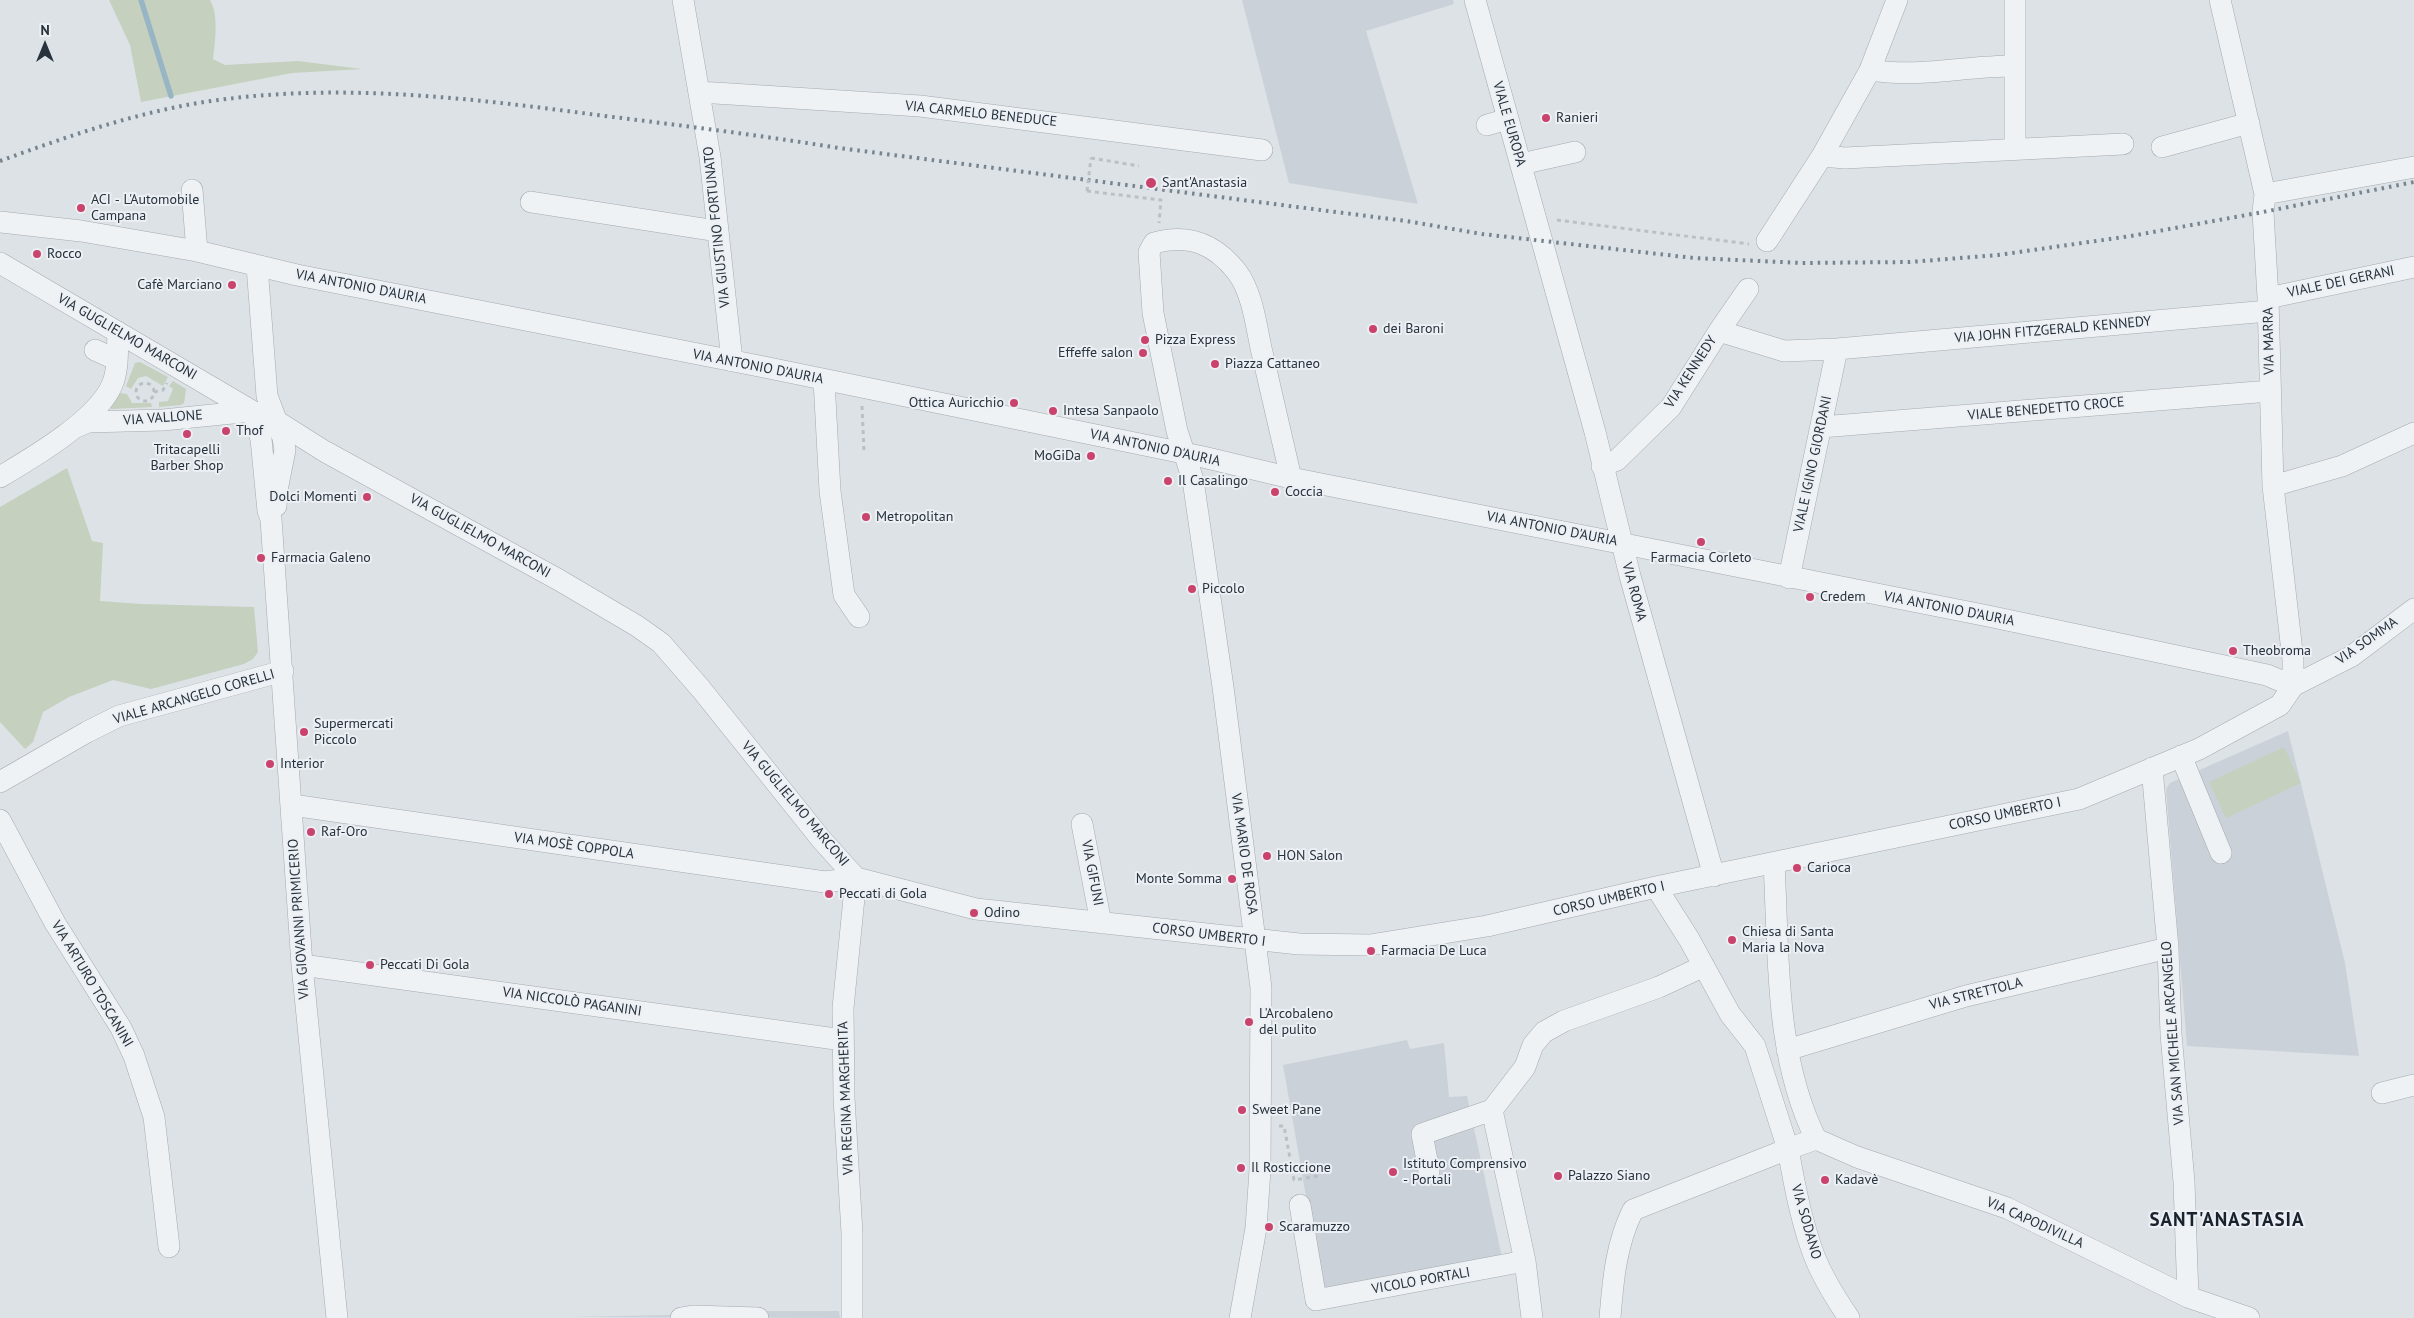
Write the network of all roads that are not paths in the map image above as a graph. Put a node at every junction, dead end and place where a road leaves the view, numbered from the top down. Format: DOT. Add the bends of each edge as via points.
graph roads {
  1 [pos="683,0"];
  2 [pos="1475,0"];
  3 [pos="1897,0"];
  4 [pos="2015,0"];
  5 [pos="2220,0"];
  6 [pos="2014,66"];
  7 [pos="1870,70"];
  8 [pos="699,92"];
  9 [pos="1508,119"];
  10 [pos="2248,123"];
  11 [pos="1487,125"];
  12 [pos="2123,144"];
  13 [pos="2162,147"];
  14 [pos="2015,148"];
  15 [pos="1262,150"];
  16 [pos="1574,152"];
  17 [pos="1822,156"];
  18 [pos="1521,164"];
  19 [pos="2414,167"];
  20 [pos="192,190"];
  21 [pos="2265,194"];
  22 [pos="531,202"];
  23 [pos="5,224"];
  24 [pos="717,231"];
  25 [pos="1768,241"];
  26 [pos="1543,248"];
  27 [pos="197,252"];
  28 [pos="0,263"];
  29 [pos="256,266"];
  30 [pos="2414,267"];
  31 [pos="1748,289"];
  32 [pos="2268,304"];
  33 [pos="1719,331"];
  34 [pos="118,332"];
  35 [pos="94,350"];
  36 [pos="1837,350"];
  37 [pos="117,360"];
  38 [pos="732,361"];
  39 [pos="824,380"];
  40 [pos="2270,391"];
  41 [pos="252,411"];
  42 [pos="274,420"];
  43 [pos="1821,427"];
  44 [pos="74,428"];
  45 [pos="2414,434"];
  46 [pos="307,441"];
  47 [pos="285,450"];
  48 [pos="1184,453"];
  49 [pos="1602,466"];
  50 [pos="0,477"];
  51 [pos="1291,478"];
  52 [pos="2273,486"];
  53 [pos="271,520"];
  54 [pos="1621,542"];
  55 [pos="1790,578"];
  56 [pos="2414,608"];
  57 [pos="859,618"];
  58 [pos="283,671"];
  59 [pos="2293,686"];
  60 [pos="2181,756"];
  61 [pos="2152,768"];
  62 [pos="0,782"];
  63 [pos="292,805"];
  64 [pos="0,820"];
  65 [pos="1082,824"];
  66 [pos="2220,852"];
  67 [pos="1774,863"];
  68 [pos="1714,876"];
  69 [pos="856,878"];
  70 [pos="1656,887"];
  71 [pos="892,888"];
  72 [pos="1101,923"];
  73 [pos="1256,940"];
  74 [pos="2168,948"];
  75 [pos="302,965"];
  76 [pos="1704,966"];
  77 [pos="843,1040"];
  78 [pos="1787,1050"];
  79 [pos="2414,1085"];
  80 [pos="2382,1093"];
  81 [pos="1492,1110"];
  82 [pos="1816,1139"];
  83 [pos="1788,1149"];
  84 [pos="1429,1171"];
  85 [pos="1300,1205"];
  86 [pos="169,1247"];
  87 [pos="1525,1261"];
  88 [pos="2188,1298"];
  89 [pos="337,1318"];
  90 [pos="682,1318"];
  91 [pos="758,1318"];
  92 [pos="852,1318"];
  93 [pos="1240,1318"];
  94 [pos="1532,1318"];
  95 [pos="1610,1318"];
  96 [pos="1849,1318"];
  97 [pos="2249,1318"];
  1 -- 8 [label="street, VIA GIUSTINO FORTUNATO"];
  2 -- 9 [label="street, VIALE EUROPA"];
  3 -- 7 [label="street"];
  4 -- 6 [label="street"];
  5 -- 10 [label="street, VIA MARRA"];
  6 -- 7 [label="street" via="1980,66 1926,74"];
  6 -- 14 [label="street"];
  7 -- 17 [label="street"];
  8 -- 15 [label="street, VIA CARMELO BENEDUCE" via="920,106"];
  8 -- 24 [label="street, VIA GIUSTINO FORTUNATO" via="710,157"];
  9 -- 11 [label="street"];
  9 -- 18 [label="street, VIALE EUROPA"];
  10 -- 13 [label="street"];
  10 -- 21 [label="street, VIA MARRA"];
  12 -- 14 [label="street"];
  14 -- 17 [label="street" via="1845,158"];
  16 -- 18 [label="street"];
  17 -- 25 [label="street"];
  18 -- 26 [label="street, VIALE EUROPA"];
  19 -- 21 [label="street"];
  20 -- 27 [label="street"];
  21 -- 32 [label="street, VIA MARRA"];
  22 -- 24 [label="street"];
  23 -- 27 [label="street, VIA ANTONIO D'AURIA" via="81,231"];
  24 -- 38 [label="street, VIA GIUSTINO FORTUNATO"];
  26 -- 49 [label="street, VIA ROMA"];
  27 -- 29 [label="street, VIA ANTONIO D'AURIA"];
  28 -- 34 [label="street, VIA GUGLIELMO MARCONI"];
  29 -- 38 [label="street, VIA ANTONIO D'AURIA"];
  29 -- 42 [label="street" via="266,396"];
  30 -- 32 [label="street, VIALE DEI GERANI"];
  31 -- 33 [label="street, VIA KENNEDY"];
  32 -- 36 [label="street, VIA JOHN FITZGERALD KENNEDY"];
  32 -- 40 [label="street, VIA MARRA"];
  33 -- 36 [label="street, VIA JOHN FITZGERALD KENNEDY" via="1784,351"];
  33 -- 49 [label="street, VIA KENNEDY" via="1671,407 1617,460"];
  34 -- 37 [label="street, VIA VALLONE"];
  34 -- 41 [label="street, VIA GUGLIELMO MARCONI"];
  35 -- 37 [label="street"];
  36 -- 43 [label="street, VIALE IGINO GIORDANI"];
  37 -- 44 [label="street, VIA VALLONE" via="112,386"];
  38 -- 39 [label="street, VIA ANTONIO D'AURIA"];
  39 -- 48 [label="street, VIA ANTONIO D'AURIA"];
  39 -- 57 [label="street" via="830,491 844,595"];
  40 -- 43 [label="street, VIALE BENEDETTO CROCE"];
  40 -- 52 [label="street, VIA MARRA"];
  41 -- 42 [label="street, VIA GUGLIELMO MARCONI"];
  41 -- 44 [label="street, VIA VALLONE" via="163,420 88,422"];
  41 -- 53 [label="street, VIA GIOVANNI PRIMICERIO" via="261,439"];
  42 -- 46 [label="street, VIA GUGLIELMO MARCONI"];
  42 -- 47 [label="street"];
  43 -- 55 [label="street, VIALE IGINO GIORDANI"];
  44 -- 50 [label="street, VIA VALLONE"];
  45 -- 52 [label="street" via="2342,466"];
  46 -- 47 [label="street"];
  46 -- 69 [label="street, VIA GUGLIELMO MARCONI" via="559,580 661,643"];
  47 -- 53 [label="street, VIA GIOVANNI PRIMICERIO"];
  48 -- 51 [label="street, VIA ANTONIO D'AURIA"];
  48 -- 51 [label="street, VIA MARIO DE ROSA" via="1153,313 1149,252 1154,243 1163,240 1191,239 1214,249 1238,273 1252,310"];
  48 -- 73 [label="street, VIA MARIO DE ROSA" via="1193,480"];
  49 -- 54 [label="street, VIA ROMA"];
  51 -- 54 [label="street, VIA ANTONIO D'AURIA"];
  52 -- 59 [label="street, VIA MARRA" via="2293,660"];
  53 -- 58 [label="street, VIA GIOVANNI PRIMICERIO"];
  54 -- 55 [label="street, VIA ANTONIO D'AURIA"];
  54 -- 68 [label="street, VIA ROMA"];
  55 -- 59 [label="street, VIA ANTONIO D'AURIA" via="2237,668 2267,675"];
  56 -- 59 [label="street, VIA SOMMA" via="2352,656"];
  58 -- 62 [label="street, VIALE ARCANGELO CORELLI" via="119,716"];
  58 -- 63 [label="street, VIA GIOVANNI PRIMICERIO"];
  59 -- 60 [label="street, CORSO UMBERTO I" via="2280,705"];
  60 -- 61 [label="street, CORSO UMBERTO I"];
  60 -- 66 [label="street"];
  61 -- 67 [label="street, CORSO UMBERTO I" via="2079,799"];
  61 -- 74 [label="street, VIA SAN MICHELE ARCANGELO"];
  63 -- 69 [label="street, VIA MOSÈ COPPOLA" via="825,882"];
  63 -- 75 [label="street, VIA GIOVANNI PRIMICERIO"];
  64 -- 86 [label="street, VIA ARTURO TOSCANINI" via="55,923 121,1028 134,1056 154,1117"];
  65 -- 72 [label="street, VIA GIFUNI"];
  67 -- 68 [label="street, CORSO UMBERTO I"];
  67 -- 78 [label="street" via="1780,986"];
  68 -- 70 [label="street, CORSO UMBERTO I"];
  69 -- 71 [label="street, VIA GUGLIELMO MARCONI"];
  69 -- 77 [label="street, VIA REGINA MARGHERITA" via="843,1008"];
  70 -- 73 [label="street, CORSO UMBERTO I" via="1487,926 1370,945"];
  70 -- 76 [label="street, VIA SODANO"];
  71 -- 72 [label="street, CORSO UMBERTO I" via="976,909"];
  72 -- 73 [label="street, CORSO UMBERTO I"];
  73 -- 93 [label="street, VIA MARIO DE ROSA" via="1260,988 1260,1170 1256,1228"];
  74 -- 78 [label="street, VIA STRETTOLA" via="1924,1007"];
  74 -- 88 [label="street, VIA SAN MICHELE ARCANGELO" via="2171,1034 2184,1182"];
  75 -- 77 [label="street, VIA NICCOLÒ PAGANINI"];
  75 -- 89 [label="street, VIA GIOVANNI PRIMICERIO"];
  76 -- 81 [label="street" via="1659,987 1564,1021 1544,1032 1548,1042 1533,1045 1525,1067"];
  76 -- 83 [label="street, VIA SODANO" via="1730,1014 1754,1046"];
  77 -- 92 [label="street, VIA REGINA MARGHERITA" via="852,1233"];
  78 -- 82 [label="street" via="1800,1102"];
  79 -- 80 [label="street"];
  81 -- 84 [label="street" via="1422,1134"];
  81 -- 87 [label="street"];
  82 -- 83 [label="street"];
  82 -- 88 [label="street, VIA CAPODIVILLA" via="1857,1157 2007,1208"];
  83 -- 95 [label="street" via="1633,1210 1624,1229 1613,1280"];
  83 -- 96 [label="street, VIA SODANO" via="1811,1248"];
  85 -- 87 [label="street, VICOLO PORTALI" via="1316,1300"];
  87 -- 94 [label="street"];
  88 -- 97 [label="street, VIA CAPODIVILLA"];
  90 -- 91 [label="street"];
}
